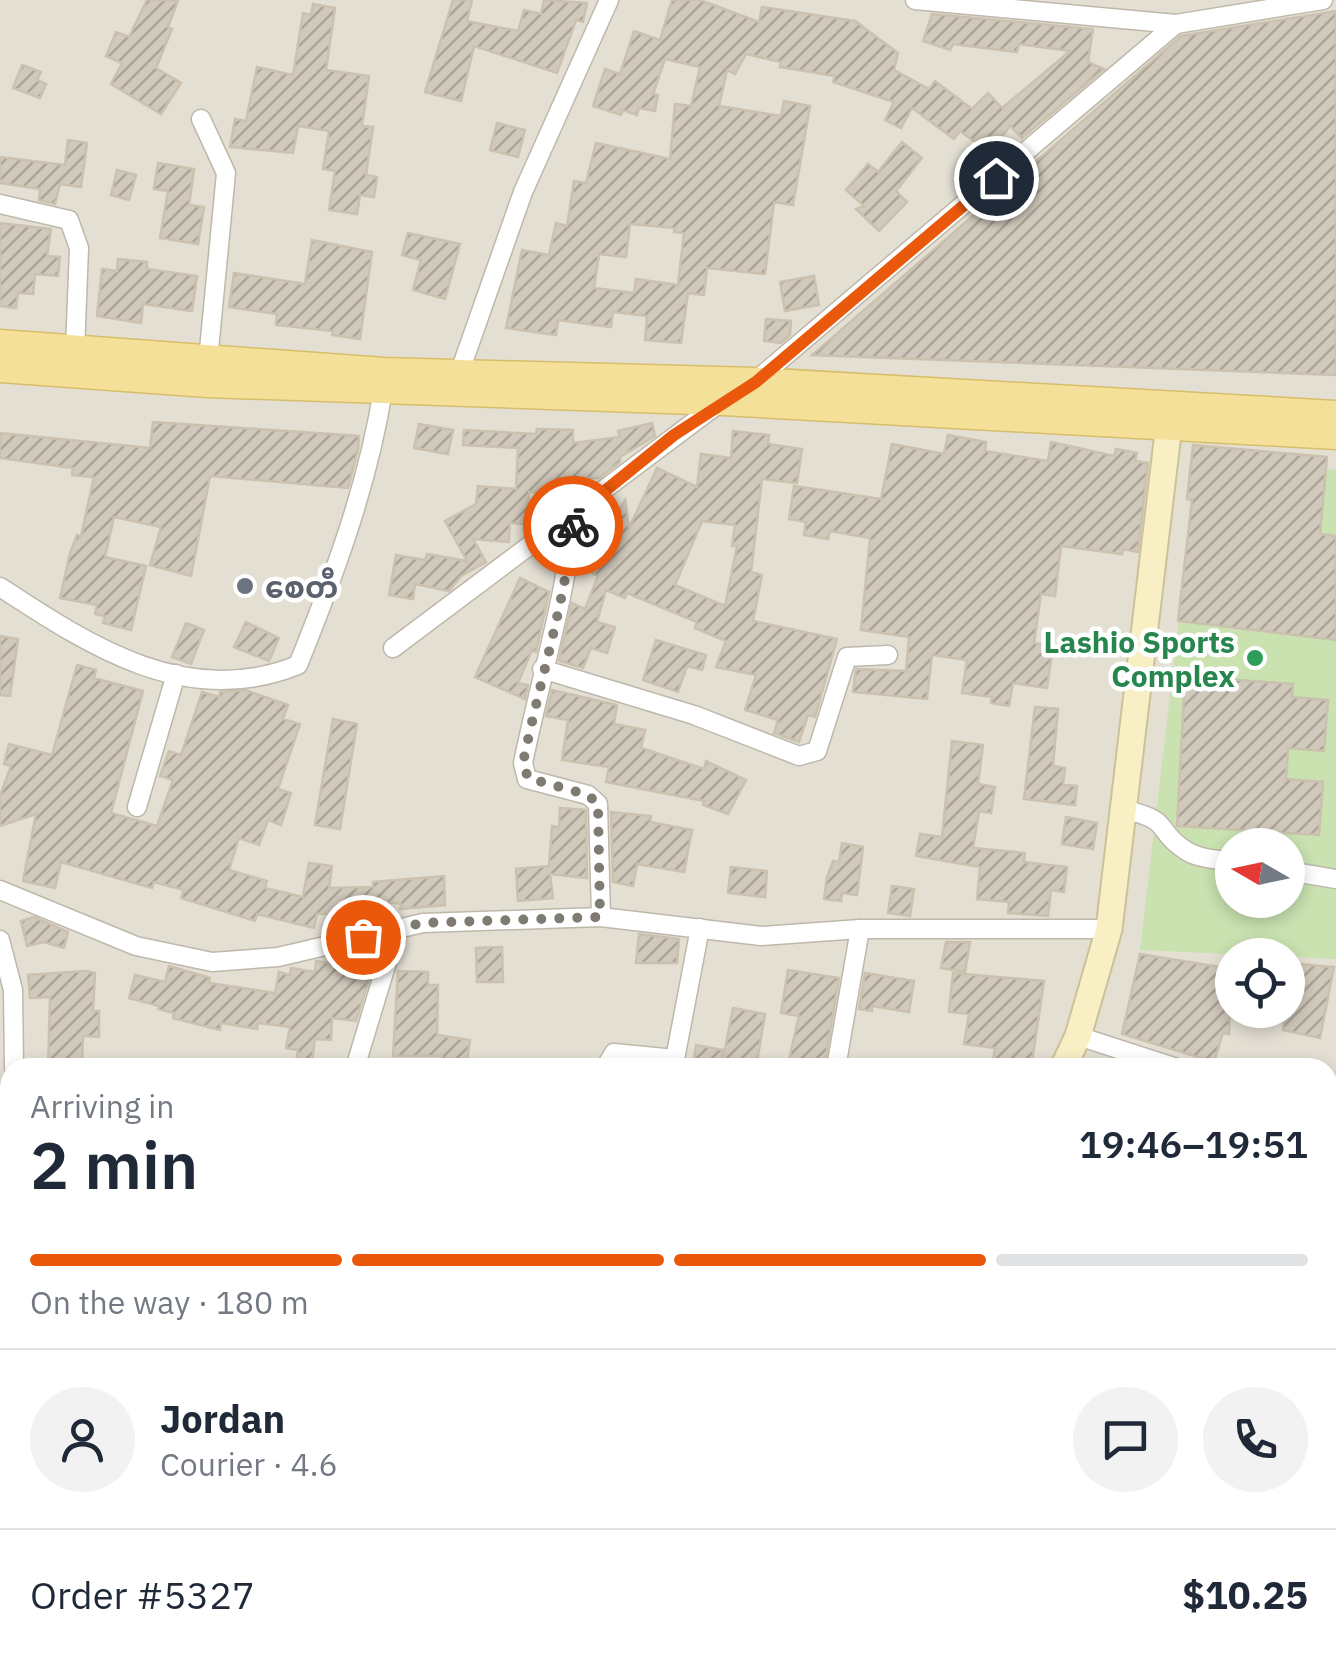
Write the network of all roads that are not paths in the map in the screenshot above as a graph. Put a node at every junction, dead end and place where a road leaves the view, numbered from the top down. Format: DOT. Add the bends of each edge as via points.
graph roads {
  1 [pos="609,0"];
  2 [pos="915,0"];
  3 [pos="1322,0"];
  4 [pos="1176,24"];
  5 [pos="201,120"];
  6 [pos="0,204"];
  7 [pos="0,344"];
  8 [pos="75,352"];
  9 [pos="208,360"];
  10 [pos="0,368"];
  11 [pos="458,374"];
  12 [pos="756,382"];
  13 [pos="383,390"];
  14 [pos="722,401"];
  15 [pos="1336,415"];
  16 [pos="1170,418"];
  17 [pos="1336,435"];
  18 [pos="574,516"];
  19 [pos="0,587"];
  20 [pos="393,648"];
  21 [pos="888,654"];
  22 [pos="542,669"];
  23 [pos="176,674"];
  24 [pos="137,806"];
  25 [pos="1126,810"];
  26 [pos="1215,859"];
  27 [pos="1305,874"];
  28 [pos="1336,878"];
  29 [pos="0,890"];
  30 [pos="600,917"];
  31 [pos="700,928"];
  32 [pos="1109,928"];
  33 [pos="397,929"];
  34 [pos="860,930"];
  35 [pos="0,940"];
  36 [pos="7,989"];
  37 [pos="1078,1036"];
  38 [pos="13,1058"];
  39 [pos="359,1058"];
  40 [pos="611,1058"];
  41 [pos="644,1058"];
  42 [pos="675,1058"];
  43 [pos="838,1058"];
  44 [pos="1068,1058"];
  45 [pos="1147,1058"];
  1 -- 11 [label="street" via="523,192"];
  2 -- 4 [label="street"];
  3 -- 4 [label="street"];
  4 -- 12 [label="street"];
  5 -- 9 [label="street" via="226,173"];
  6 -- 8 [label="street" via="69,220 78,248"];
  7 -- 8 [label="main road"];
  8 -- 9 [label="main road"];
  9 -- 11 [label="main road"];
  10 -- 13 [label="main road"];
  11 -- 12 [label="main road"];
  12 -- 14 [label="street"];
  12 -- 16 [label="main road"];
  13 -- 14 [label="main road"];
  13 -- 23 [label="street" via="369,462 298,665 234,680"];
  14 -- 16 [label="main road"];
  14 -- 18 [label="street"];
  15 -- 16 [label="main road"];
  16 -- 17 [label="main road"];
  16 -- 25 [label="street"];
  18 -- 20 [label="street"];
  18 -- 22 [label="street" via="566,588"];
  19 -- 23 [label="street" via="130,665"];
  21 -- 22 [label="street" via="847,657 817,751 799,756 694,715"];
  22 -- 30 [label="street" via="524,773 598,804"];
  23 -- 24 [label="street"];
  25 -- 26 [label="street" via="1160,820 1179,847"];
  25 -- 32 [label="street"];
  27 -- 28 [label="street"];
  29 -- 33 [label="street" via="136,946 212,962 278,957"];
  30 -- 31 [label="street"];
  30 -- 33 [label="street"];
  31 -- 34 [label="street" via="761,936"];
  31 -- 42 [label="street"];
  32 -- 34 [label="street"];
  32 -- 37 [label="street"];
  33 -- 39 [label="street"];
  34 -- 43 [label="street"];
  35 -- 36 [label="street"];
  36 -- 38 [label="street"];
  37 -- 44 [label="street"];
  37 -- 45 [label="street"];
  40 -- 41 [label="street"];
}
